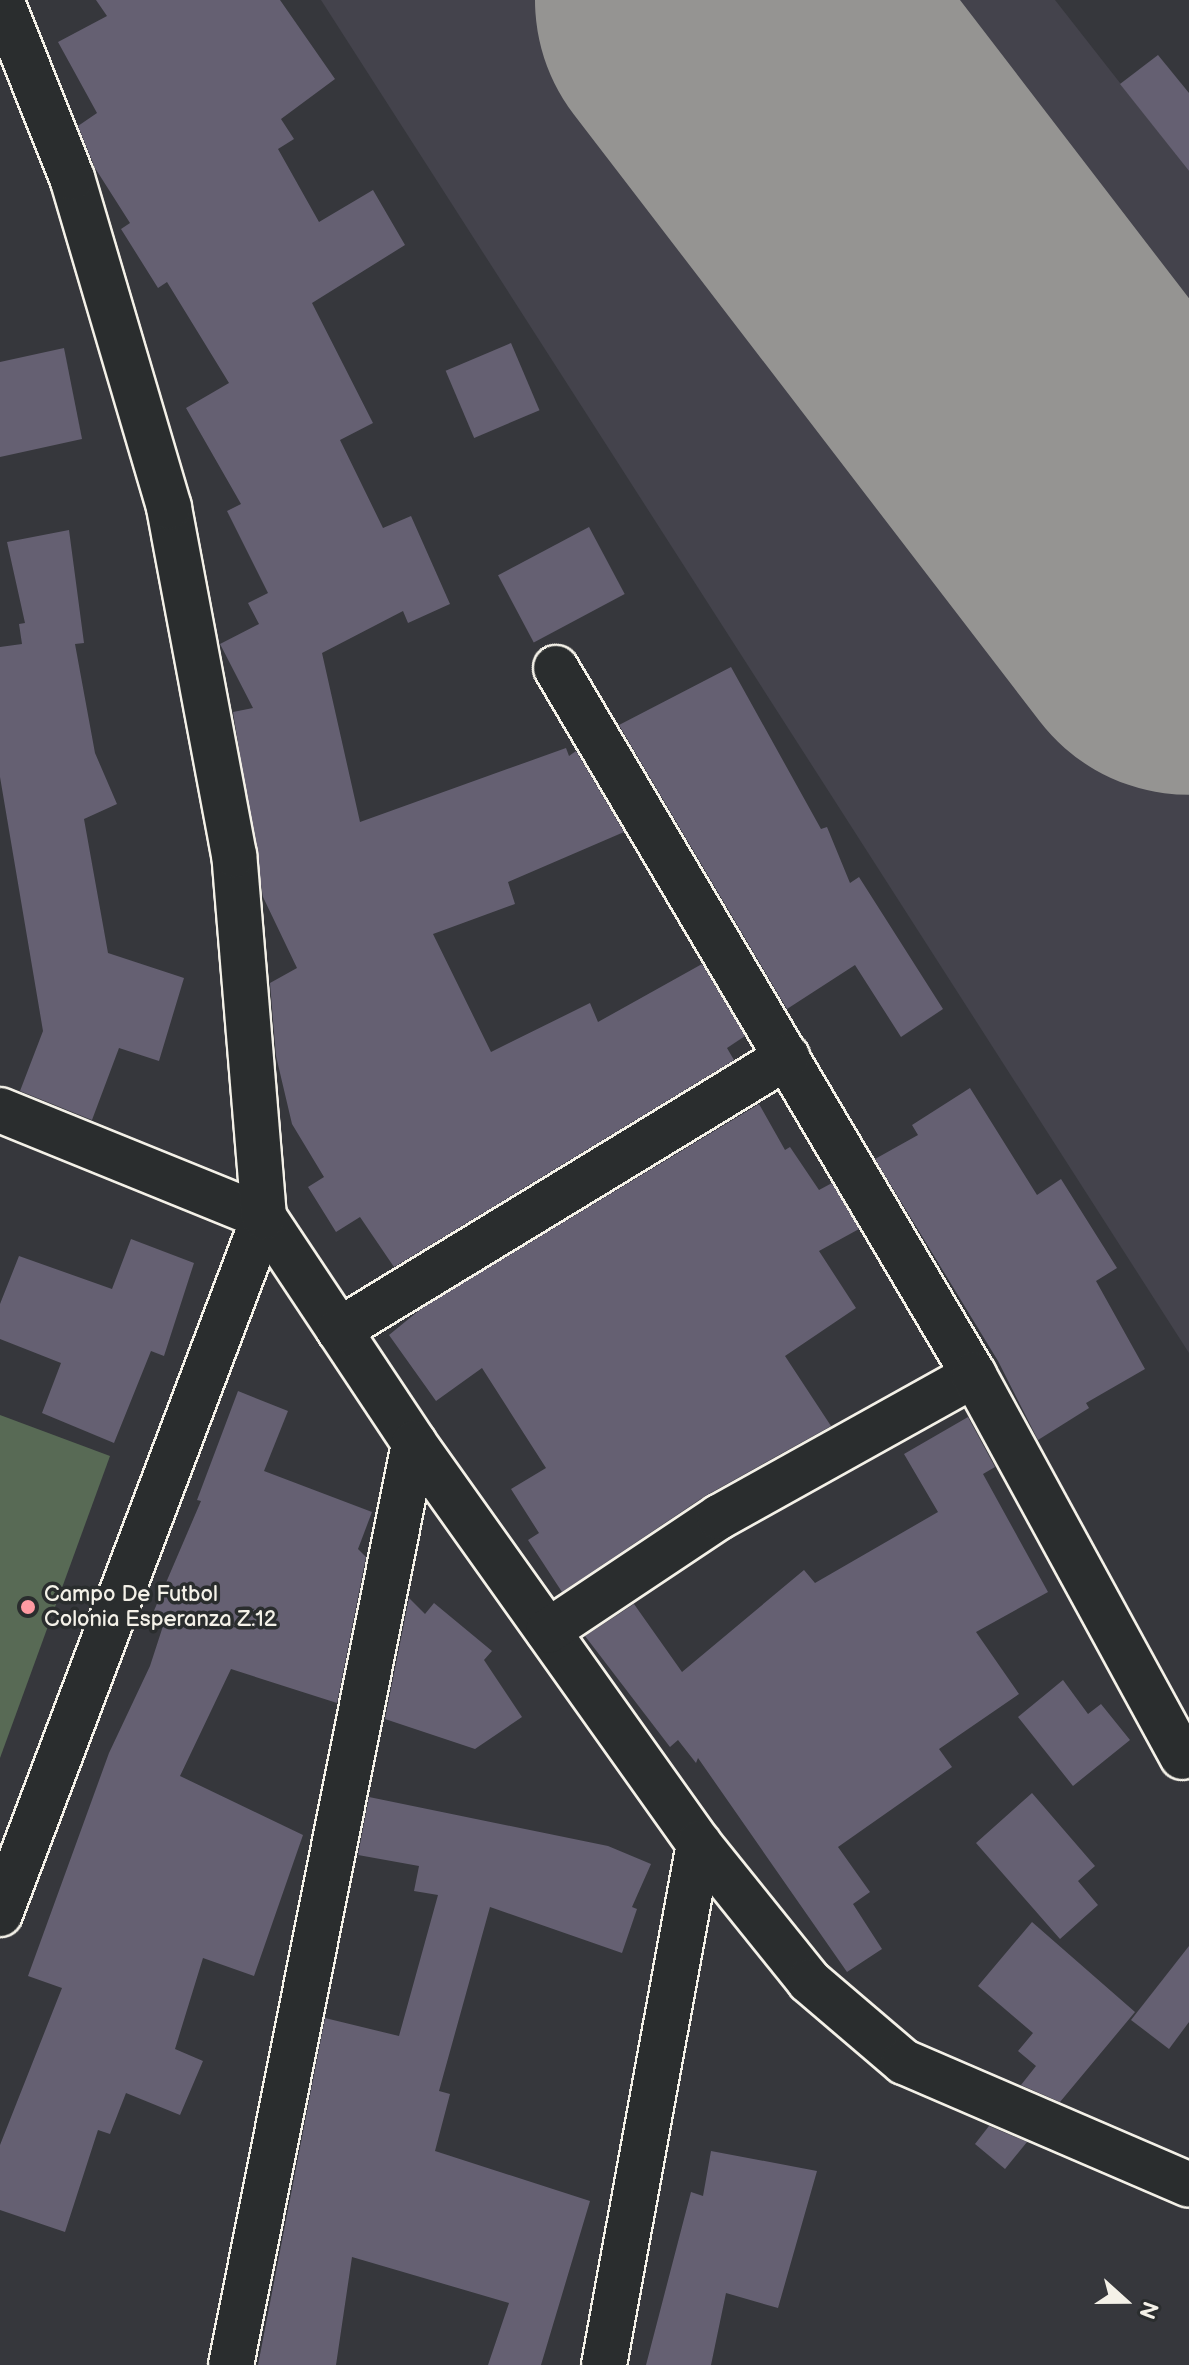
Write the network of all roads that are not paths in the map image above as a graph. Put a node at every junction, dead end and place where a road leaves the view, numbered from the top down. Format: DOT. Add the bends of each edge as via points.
graph roads {
  1 [pos="1,0"];
  2 [pos="556,668"];
  3 [pos="787,1057"];
  4 [pos="0,1110"];
  5 [pos="264,1217"];
  6 [pos="339,1330"];
  7 [pos="974,1375"];
  8 [pos="414,1443"];
  9 [pos="548,1631"];
  10 [pos="1182,1757"];
  11 [pos="699,1844"];
  12 [pos="0,1914"];
  13 [pos="1189,2185"];
  14 [pos="231,2365"];
  15 [pos="604,2365"];
  1 -- 5 [label="street" via="72,178 169,507 234,855"];
  2 -- 3 [label="street"];
  3 -- 6 [label="street"];
  3 -- 7 [label="street"];
  4 -- 5 [label="street"];
  5 -- 6 [label="street"];
  5 -- 12 [label="street"];
  6 -- 8 [label="street"];
  7 -- 9 [label="street" via="719,1517"];
  7 -- 10 [label="street"];
  8 -- 9 [label="street"];
  8 -- 14 [label="street"];
  9 -- 11 [label="street"];
  11 -- 13 [label="street" via="809,1981 904,2062"];
  11 -- 15 [label="street"];
}
